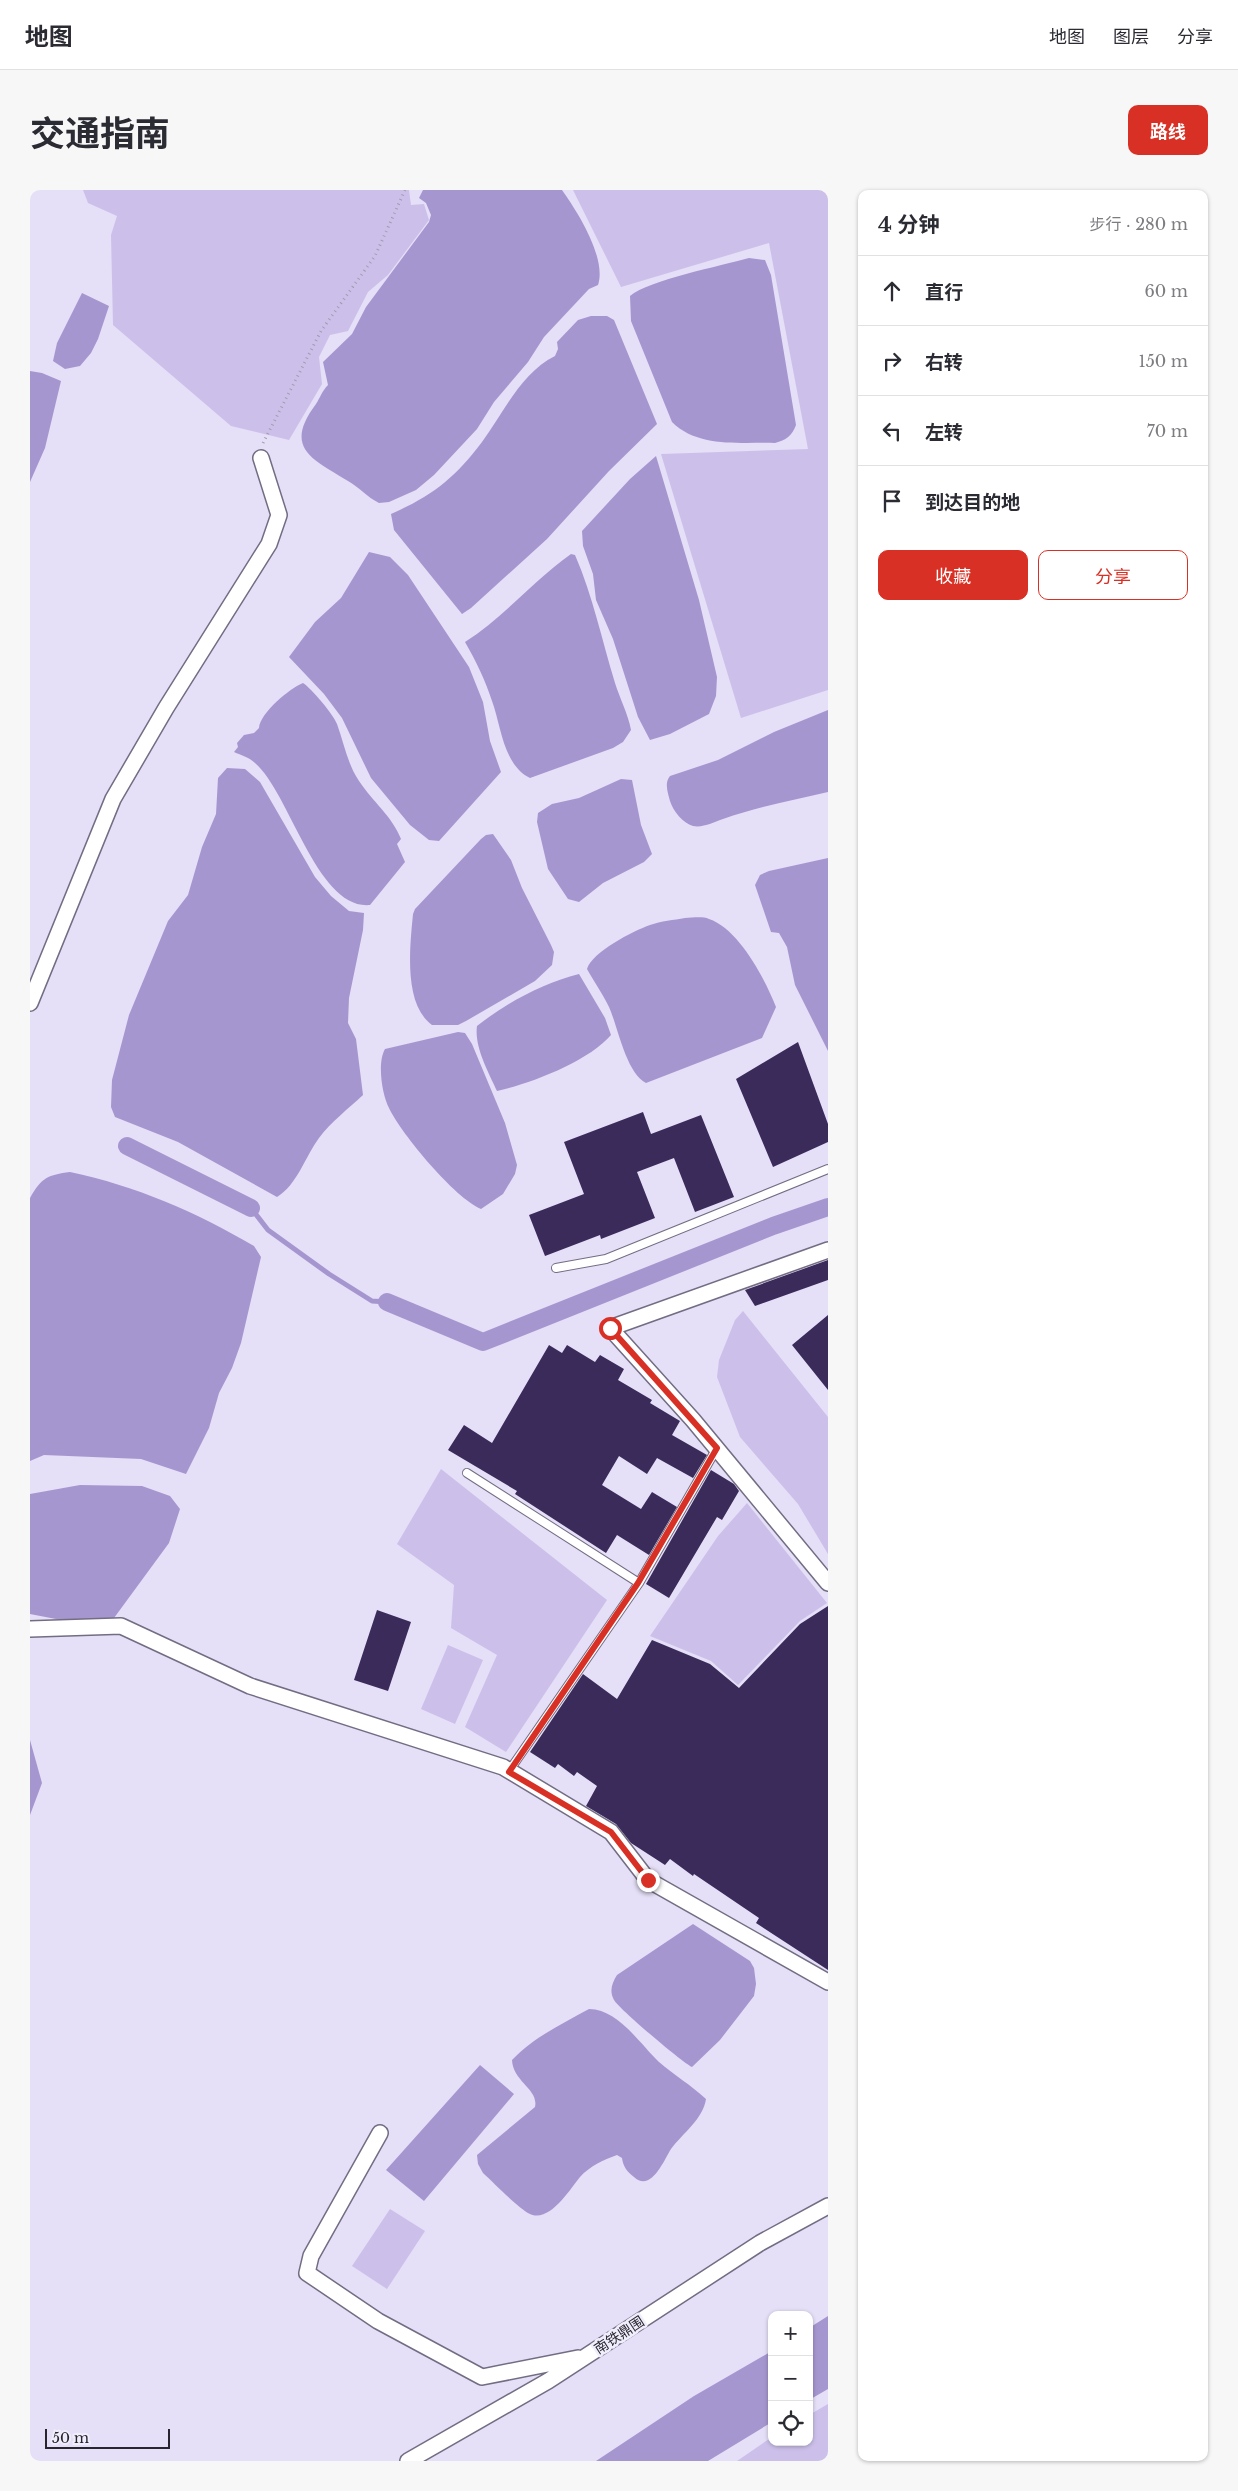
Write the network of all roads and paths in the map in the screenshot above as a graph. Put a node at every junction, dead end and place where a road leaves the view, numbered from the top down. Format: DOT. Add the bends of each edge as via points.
graph roads {
  1 [pos="406,190"];
  2 [pos="261,458"];
  3 [pos="30,1003"];
  4 [pos="828,1169"];
  5 [pos="828,1250"];
  6 [pos="556,1268"];
  7 [pos="717,1448"];
  8 [pos="467,1473"];
  9 [pos="638,1583"];
  10 [pos="828,1583"];
  11 [pos="30,1629"];
  12 [pos="509,1772"];
  13 [pos="828,1982"];
  14 [pos="380,2133"];
  15 [pos="828,2206"];
  16 [pos="586,2356"];
  17 [pos="408,2461"];
  1 -- 2 [label="path" via="375,256 321,332 263,441"];
  2 -- 3 [label="street" via="279,515 268,544 112,799"];
  4 -- 6 [label="lane" via="606,1258"];
  5 -- 7 [label="street" via="610,1328"];
  7 -- 9 [label="lane"];
  7 -- 10 [label="street"];
  8 -- 9 [label="lane"];
  9 -- 12 [label="lane"];
  11 -- 12 [label="street" via="121,1626 250,1686 502,1767"];
  12 -- 13 [label="street" via="611,1832 648,1880"];
  14 -- 16 [label="street" via="311,2256 307,2273 378,2321 482,2377"];
  15 -- 16 [label="street, 南铁鼎围" via="760,2243"];
  16 -- 17 [label="street, 南铁鼎围"];
}
